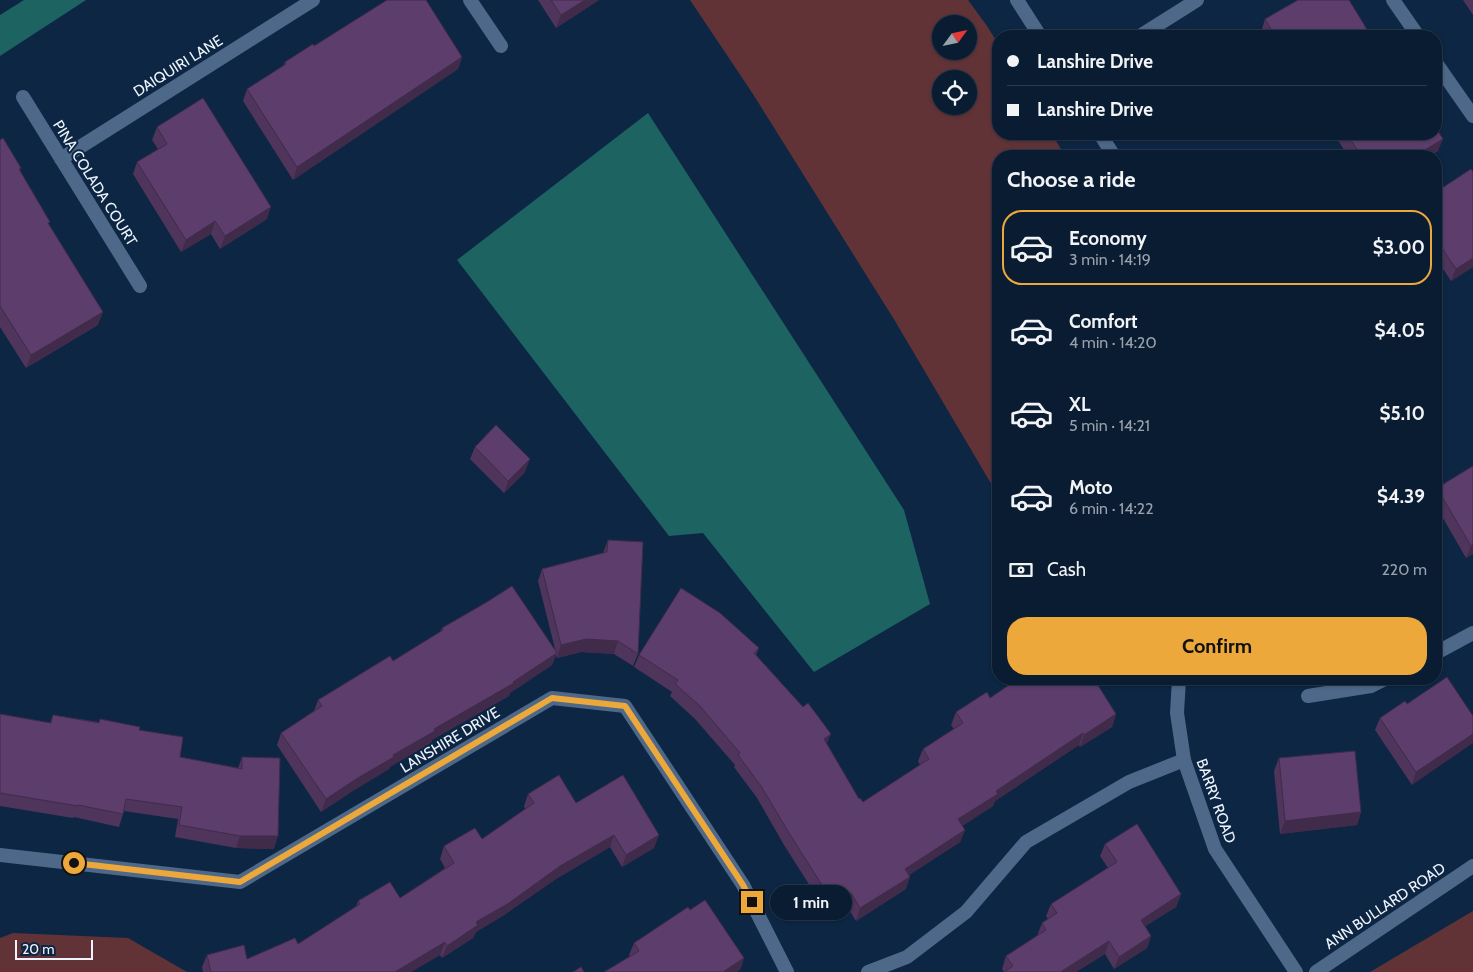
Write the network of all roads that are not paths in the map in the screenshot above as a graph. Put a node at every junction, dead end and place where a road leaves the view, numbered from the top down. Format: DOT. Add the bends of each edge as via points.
graph roads {
  1 [pos="313,0"];
  2 [pos="470,0"];
  3 [pos="1017,0"];
  4 [pos="1197,0"];
  5 [pos="1393,0"];
  6 [pos="1036,30"];
  7 [pos="1150,30"];
  8 [pos="1414,30"];
  9 [pos="501,46"];
  10 [pos="1442,72"];
  11 [pos="23,97"];
  12 [pos="1473,116"];
  13 [pos="61,159"];
  14 [pos="140,286"];
  15 [pos="1471,638"];
  16 [pos="1442,650"];
  17 [pos="1179,685"];
  18 [pos="1373,685"];
  19 [pos="1308,696"];
  20 [pos="1184,760"];
  21 [pos="0,855"];
  22 [pos="1473,866"];
  23 [pos="788,972"];
  24 [pos="868,972"];
  25 [pos="1296,972"];
  26 [pos="1316,972"];
  1 -- 13 [label="street, DAIQUIRI LANE"];
  2 -- 9 [label="street"];
  3 -- 6 [label="street"];
  4 -- 7 [label="street"];
  5 -- 8 [label="street"];
  10 -- 12 [label="street"];
  11 -- 13 [label="street, PINA COLADA COURT"];
  13 -- 14 [label="street, PINA COLADA COURT"];
  15 -- 16 [label="street"];
  17 -- 20 [label="street, BARRY ROAD" via="1177,713"];
  18 -- 19 [label="street"];
  20 -- 24 [label="street" via="1129,782 1026,842 966,912 907,957"];
  20 -- 25 [label="street, BARRY ROAD" via="1215,849"];
  21 -- 23 [label="street, LANSHIRE DRIVE" via="240,882 552,698 625,706 743,885"];
  22 -- 26 [label="street, ANN BULLARD ROAD"];
}
